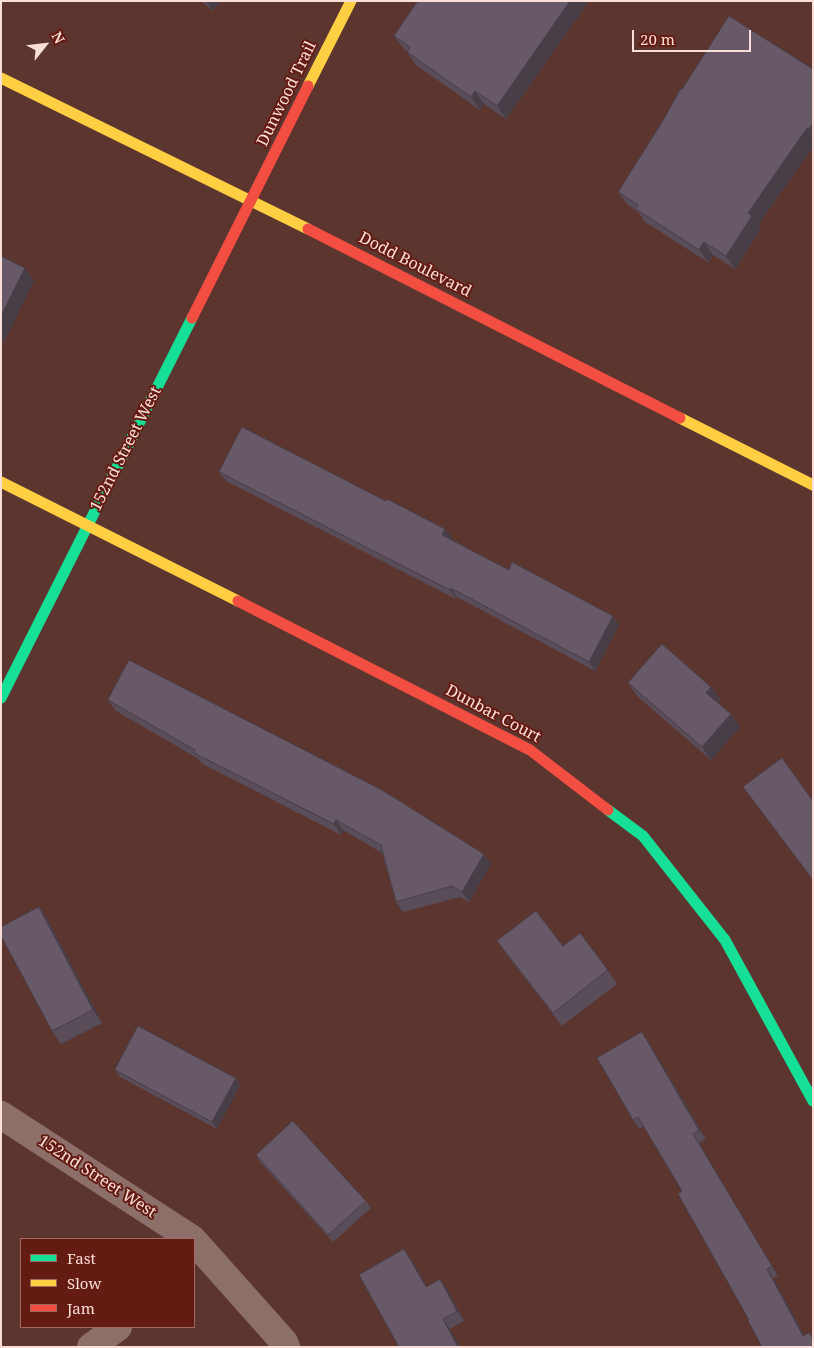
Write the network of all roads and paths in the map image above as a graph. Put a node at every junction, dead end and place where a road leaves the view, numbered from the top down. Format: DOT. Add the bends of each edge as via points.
graph roads {
  1 [pos="351,1"];
  2 [pos="1,78"];
  3 [pos="252,201"];
  4 [pos="1,482"];
  5 [pos="813,486"];
  6 [pos="88,525"];
  7 [pos="1,698"];
  8 [pos="813,1101"];
  9 [pos="1,1115"];
  10 [pos="189,1238"];
  11 [pos="195,1243"];
  12 [pos="117,1328"];
  13 [pos="91,1347"];
  14 [pos="286,1347"];
  1 -- 3 [label="street, Dunwood Trail"];
  2 -- 3 [label="street, Dodd Boulevard"];
  3 -- 5 [label="street, Dodd Boulevard"];
  3 -- 6 [label="street, 152nd Street West"];
  4 -- 6 [label="street, Dunbar Court"];
  6 -- 7 [label="street, 152nd Street West"];
  6 -- 8 [label="street, Dunbar Court" via="530,750 643,836 724,940"];
  9 -- 10 [label="street, 152nd Street West"];
  11 -- 14 [label="street, 152nd Street West"];
  12 -- 13 [label="street"];
}
